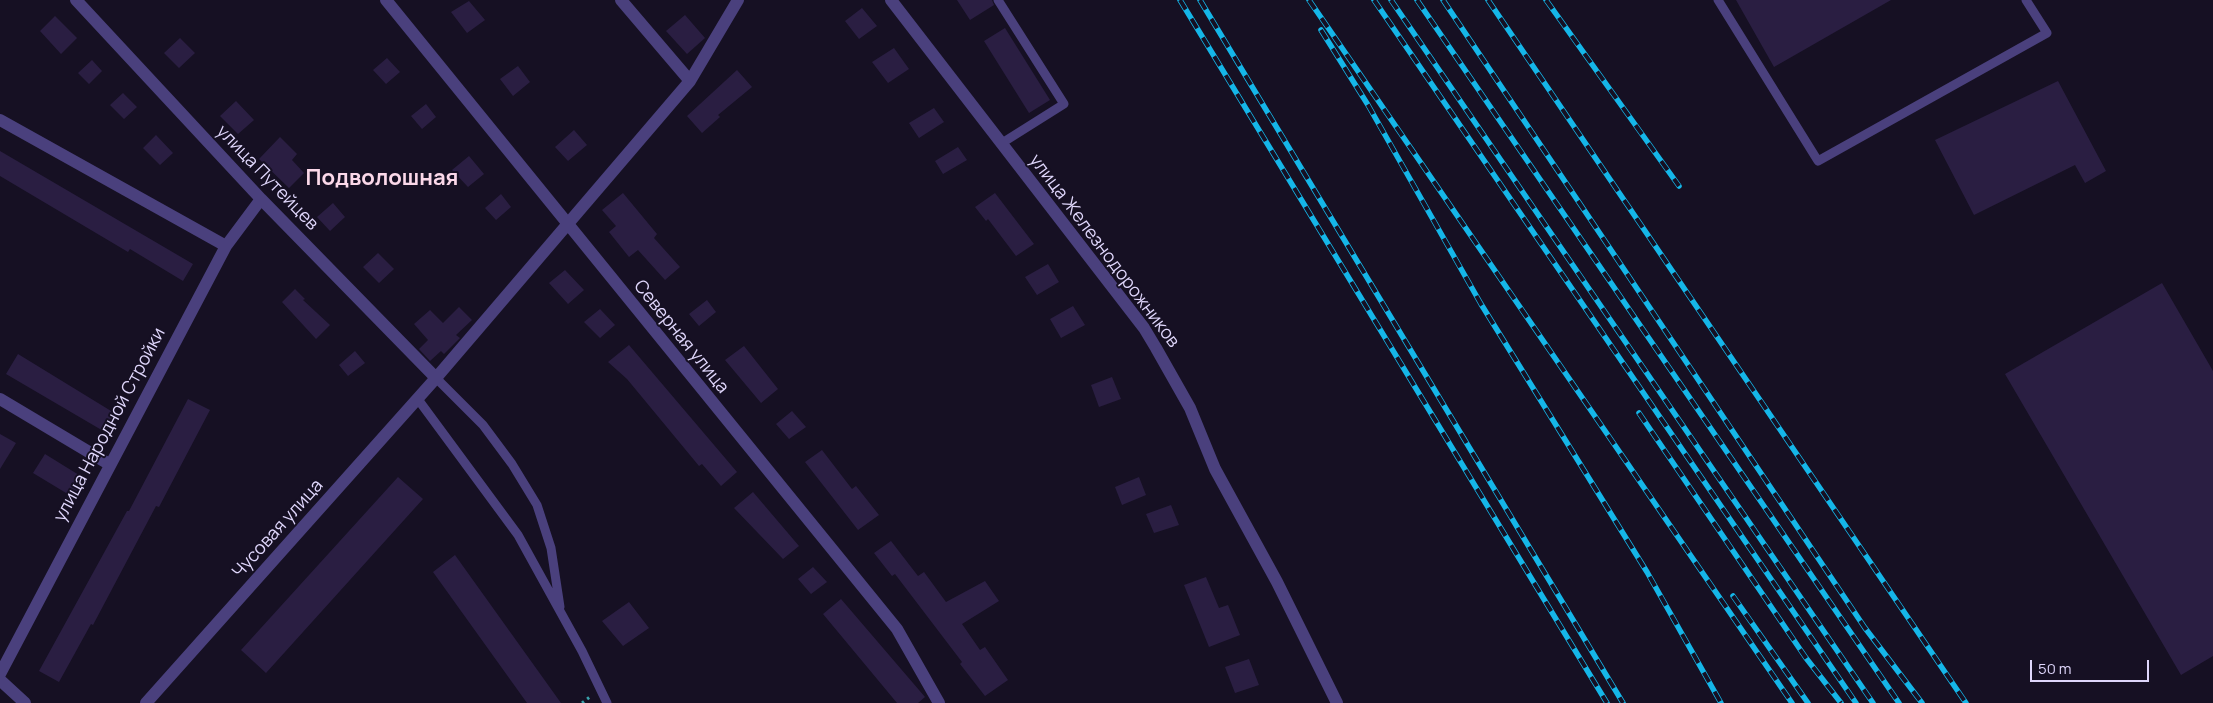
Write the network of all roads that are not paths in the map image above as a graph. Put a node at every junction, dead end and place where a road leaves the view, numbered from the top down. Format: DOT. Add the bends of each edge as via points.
graph roads {
  1 [pos="76,0"];
  2 [pos="386,0"];
  3 [pos="621,0"];
  4 [pos="738,0"];
  5 [pos="891,0"];
  6 [pos="998,0"];
  7 [pos="1718,0"];
  8 [pos="2026,0"];
  9 [pos="690,81"];
  10 [pos="0,120"];
  11 [pos="1002,143"];
  12 [pos="261,199"];
  13 [pos="566,224"];
  14 [pos="226,246"];
  15 [pos="436,378"];
  16 [pos="417,398"];
  17 [pos="0,399"];
  18 [pos="109,464"];
  19 [pos="561,612"];
  20 [pos="0,674"];
  21 [pos="0,680"];
  22 [pos="25,703"];
  23 [pos="146,703"];
  24 [pos="607,703"];
  25 [pos="939,703"];
  26 [pos="1337,703"];
  1 -- 12 [label="street, улица Путейцев"];
  2 -- 13 [label="street, Северная улица"];
  3 -- 9 [label="street"];
  4 -- 9 [label="street, Чусовая улица"];
  5 -- 11 [label="street, улица Железнодорожников"];
  6 -- 11 [label="lane" via="1064,104"];
  7 -- 8 [label="lane" via="1818,160 2047,33"];
  9 -- 13 [label="street, Чусовая улица"];
  10 -- 14 [label="street"];
  11 -- 26 [label="street, улица Железнодорожников" via="1144,328 1165,362 1190,408 1215,469 1277,582"];
  12 -- 14 [label="street, улица Народной Стройки"];
  12 -- 15 [label="street, улица Путейцев"];
  13 -- 15 [label="street, Чусовая улица"];
  13 -- 25 [label="street, Северная улица" via="897,629"];
  14 -- 18 [label="street, улица Народной Стройки"];
  15 -- 16 [label="street, Чусовая улица"];
  15 -- 19 [label="lane" via="483,425 537,505 551,548"];
  16 -- 19 [label="lane" via="518,535"];
  16 -- 23 [label="street, Чусовая улица"];
  17 -- 18 [label="street"];
  18 -- 20 [label="street, улица Народной Стройки"];
  19 -- 24 [label="lane"];
  21 -- 22 [label="street"];
}
